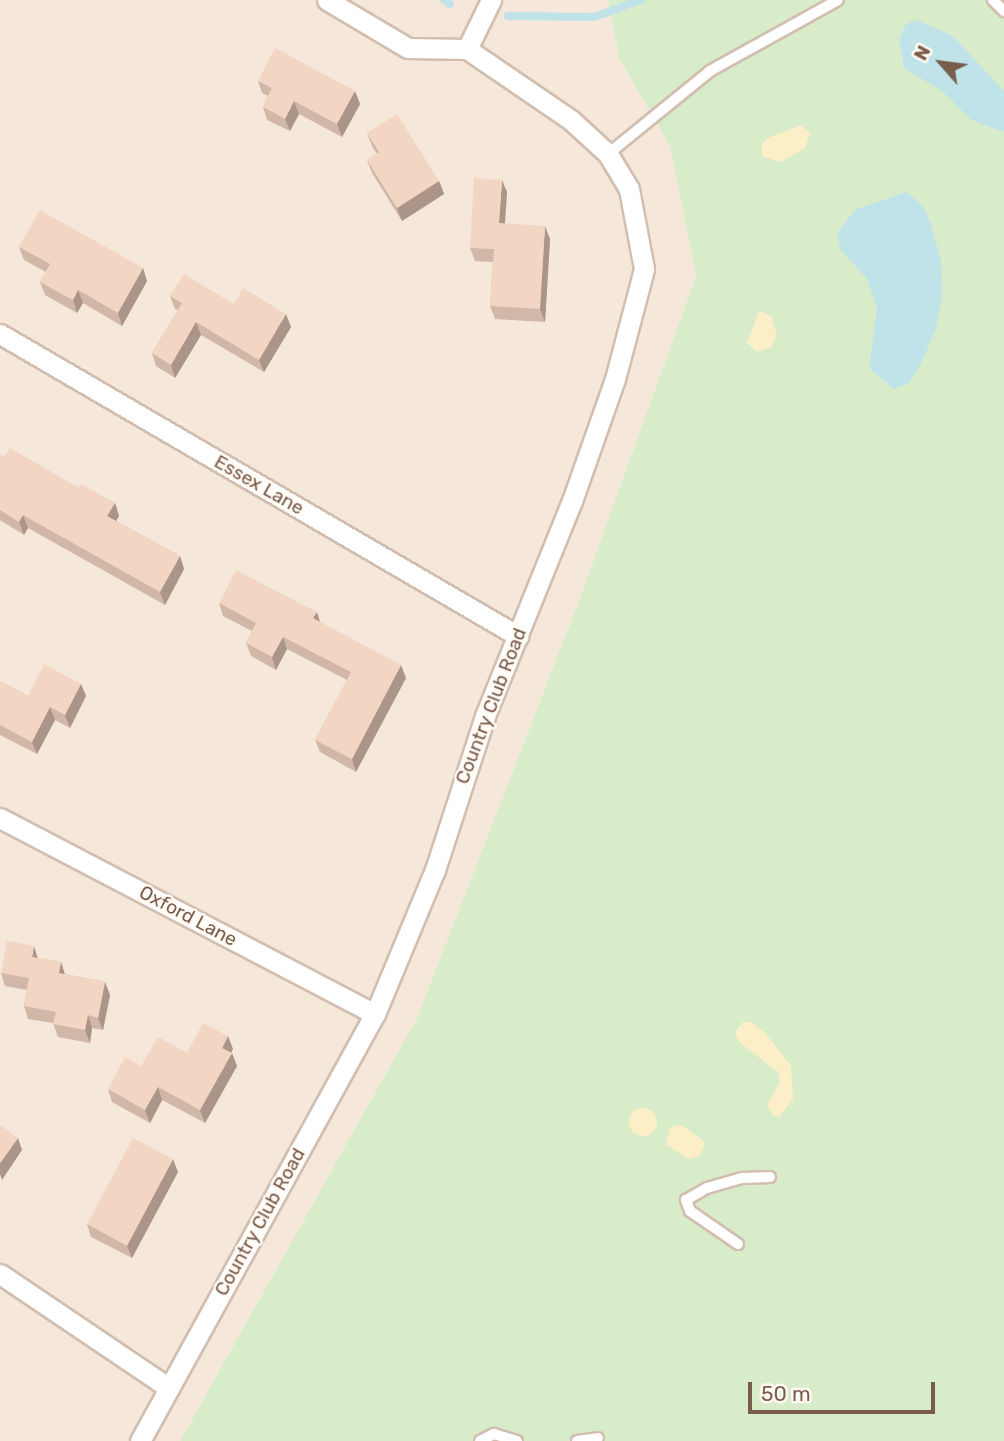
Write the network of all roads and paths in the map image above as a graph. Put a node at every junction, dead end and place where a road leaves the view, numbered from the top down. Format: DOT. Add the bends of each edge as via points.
graph roads {
  1 [pos="327,0"];
  2 [pos="491,0"];
  3 [pos="838,0"];
  4 [pos="993,0"];
  5 [pos="1004,11"];
  6 [pos="467,49"];
  7 [pos="608,154"];
  8 [pos="0,334"];
  9 [pos="518,636"];
  10 [pos="0,818"];
  11 [pos="375,1014"];
  12 [pos="770,1177"];
  13 [pos="738,1244"];
  14 [pos="0,1274"];
  15 [pos="169,1388"];
  16 [pos="598,1438"];
  17 [pos="140,1441"];
  18 [pos="481,1441"];
  19 [pos="517,1441"];
  20 [pos="577,1441"];
  1 -- 6 [label="street" via="408,48"];
  2 -- 6 [label="street"];
  3 -- 7 [label="lane" via="710,71"];
  4 -- 5 [label="lane"];
  6 -- 7 [label="street, Country Club Road" via="571,120"];
  7 -- 9 [label="street, Country Club Road" via="629,189 644,269 615,379"];
  8 -- 9 [label="street, Essex Lane"];
  9 -- 11 [label="street, Country Club Road" via="485,716 435,870"];
  10 -- 11 [label="street, Oxford Lane"];
  11 -- 15 [label="street, Country Club Road"];
  12 -- 13 [label="lane" via="743,1178 686,1200 690,1211"];
  14 -- 15 [label="street"];
  15 -- 17 [label="street, Country Club Road"];
  16 -- 20 [label="lane"];
  18 -- 19 [label="lane" via="494,1434"];
}
